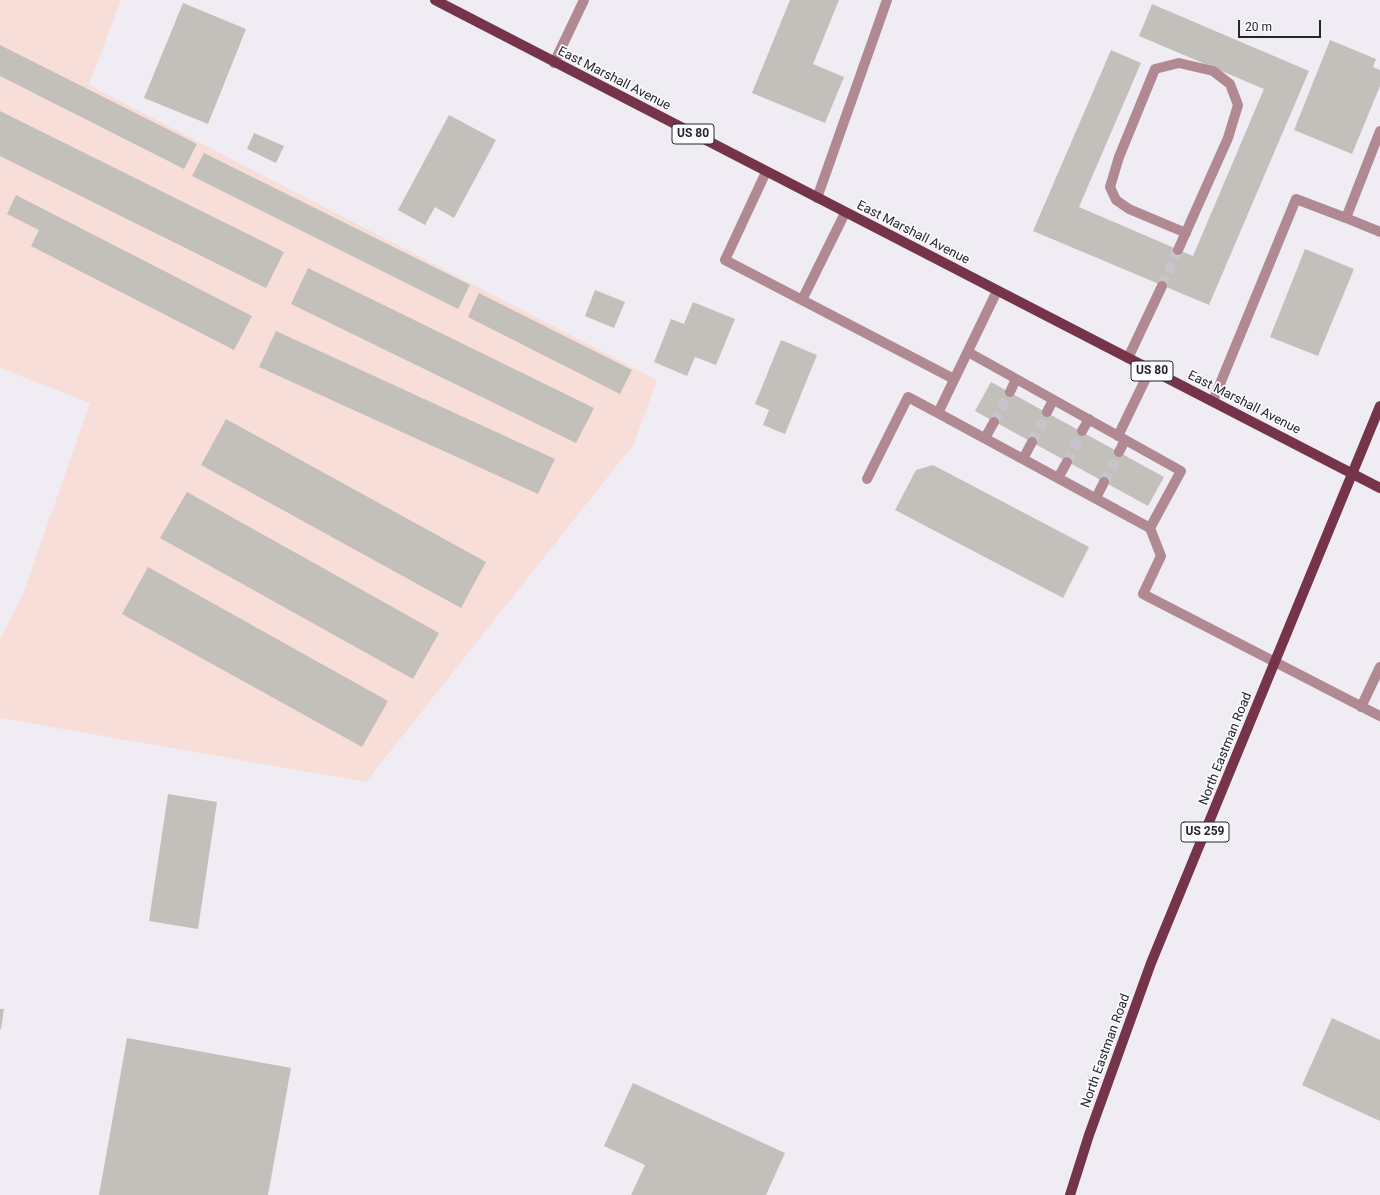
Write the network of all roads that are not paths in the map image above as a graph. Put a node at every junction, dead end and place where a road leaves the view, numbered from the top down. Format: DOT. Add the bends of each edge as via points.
graph roads {
  1 [pos="435,0"];
  2 [pos="584,0"];
  3 [pos="887,0"];
  4 [pos="554,63"];
  5 [pos="1380,131"];
  6 [pos="766,172"];
  7 [pos="817,198"];
  8 [pos="845,213"];
  9 [pos="1346,218"];
  10 [pos="1380,232"];
  11 [pos="1186,233"];
  12 [pos="1178,250"];
  13 [pos="1162,286"];
  14 [pos="997,291"];
  15 [pos="802,300"];
  16 [pos="968,352"];
  17 [pos="1128,358"];
  18 [pos="1150,370"];
  19 [pos="954,379"];
  20 [pos="1016,379"];
  21 [pos="1010,392"];
  22 [pos="1053,400"];
  23 [pos="1212,401"];
  24 [pos="1380,406"];
  25 [pos="1047,412"];
  26 [pos="938,413"];
  27 [pos="1088,419"];
  28 [pos="994,422"];
  29 [pos="1082,431"];
  30 [pos="986,438"];
  31 [pos="1122,438"];
  32 [pos="1032,442"];
  33 [pos="1119,452"];
  34 [pos="1023,459"];
  35 [pos="1067,462"];
  36 [pos="1353,474"];
  37 [pos="1058,478"];
  38 [pos="867,479"];
  39 [pos="1104,482"];
  40 [pos="1380,488"];
  41 [pos="1096,498"];
  42 [pos="1150,528"];
  43 [pos="1276,662"];
  44 [pos="1380,667"];
  45 [pos="1361,707"];
  46 [pos="1380,716"];
  47 [pos="1070,1195"];
  1 -- 4 [label="main road, East Marshall Avenue / US 80"];
  2 -- 4 [label="street"];
  3 -- 7 [label="street"];
  4 -- 6 [label="main road, East Marshall Avenue / US 80"];
  5 -- 9 [label="street"];
  6 -- 7 [label="main road, East Marshall Avenue / US 80"];
  6 -- 15 [label="street" via="725,260"];
  7 -- 8 [label="main road, East Marshall Avenue / US 80"];
  8 -- 14 [label="main road, East Marshall Avenue / US 80"];
  8 -- 15 [label="street"];
  9 -- 10 [label="street"];
  9 -- 23 [label="street" via="1296,199"];
  11 -- 11 [label="street" via="1228,138 1238,105 1230,84 1212,71 1179,63 1155,69 1119,157 1110,187 1116,200 1129,209"];
  11 -- 12 [label="street"];
  13 -- 17 [label="street"];
  14 -- 16 [label="street"];
  14 -- 17 [label="main road, East Marshall Avenue / US 80"];
  15 -- 19 [label="street"];
  16 -- 19 [label="street"];
  16 -- 20 [label="street"];
  17 -- 18 [label="main road, East Marshall Avenue / US 80"];
  18 -- 23 [label="main road, East Marshall Avenue / US 80"];
  18 -- 31 [label="street"];
  19 -- 26 [label="street"];
  20 -- 21 [label="street"];
  20 -- 22 [label="street"];
  22 -- 25 [label="street"];
  22 -- 27 [label="street"];
  23 -- 36 [label="main road, East Marshall Avenue / US 80"];
  24 -- 36 [label="main road, North Eastman Road / US 259"];
  26 -- 30 [label="street"];
  26 -- 38 [label="street" via="908,396"];
  27 -- 29 [label="street"];
  27 -- 31 [label="street"];
  28 -- 30 [label="street"];
  30 -- 34 [label="street"];
  31 -- 33 [label="street"];
  31 -- 42 [label="street" via="1181,471"];
  32 -- 34 [label="street"];
  34 -- 37 [label="street"];
  35 -- 37 [label="street"];
  36 -- 40 [label="main road, East Marshall Avenue / US 80"];
  36 -- 43 [label="main road, North Eastman Road / US 259"];
  37 -- 41 [label="street"];
  39 -- 41 [label="street"];
  41 -- 42 [label="street"];
  42 -- 43 [label="street" via="1161,556 1143,594"];
  43 -- 45 [label="street"];
  43 -- 47 [label="main road, North Eastman Road / US 259" via="1151,963"];
  44 -- 45 [label="street"];
  45 -- 46 [label="street"];
}
